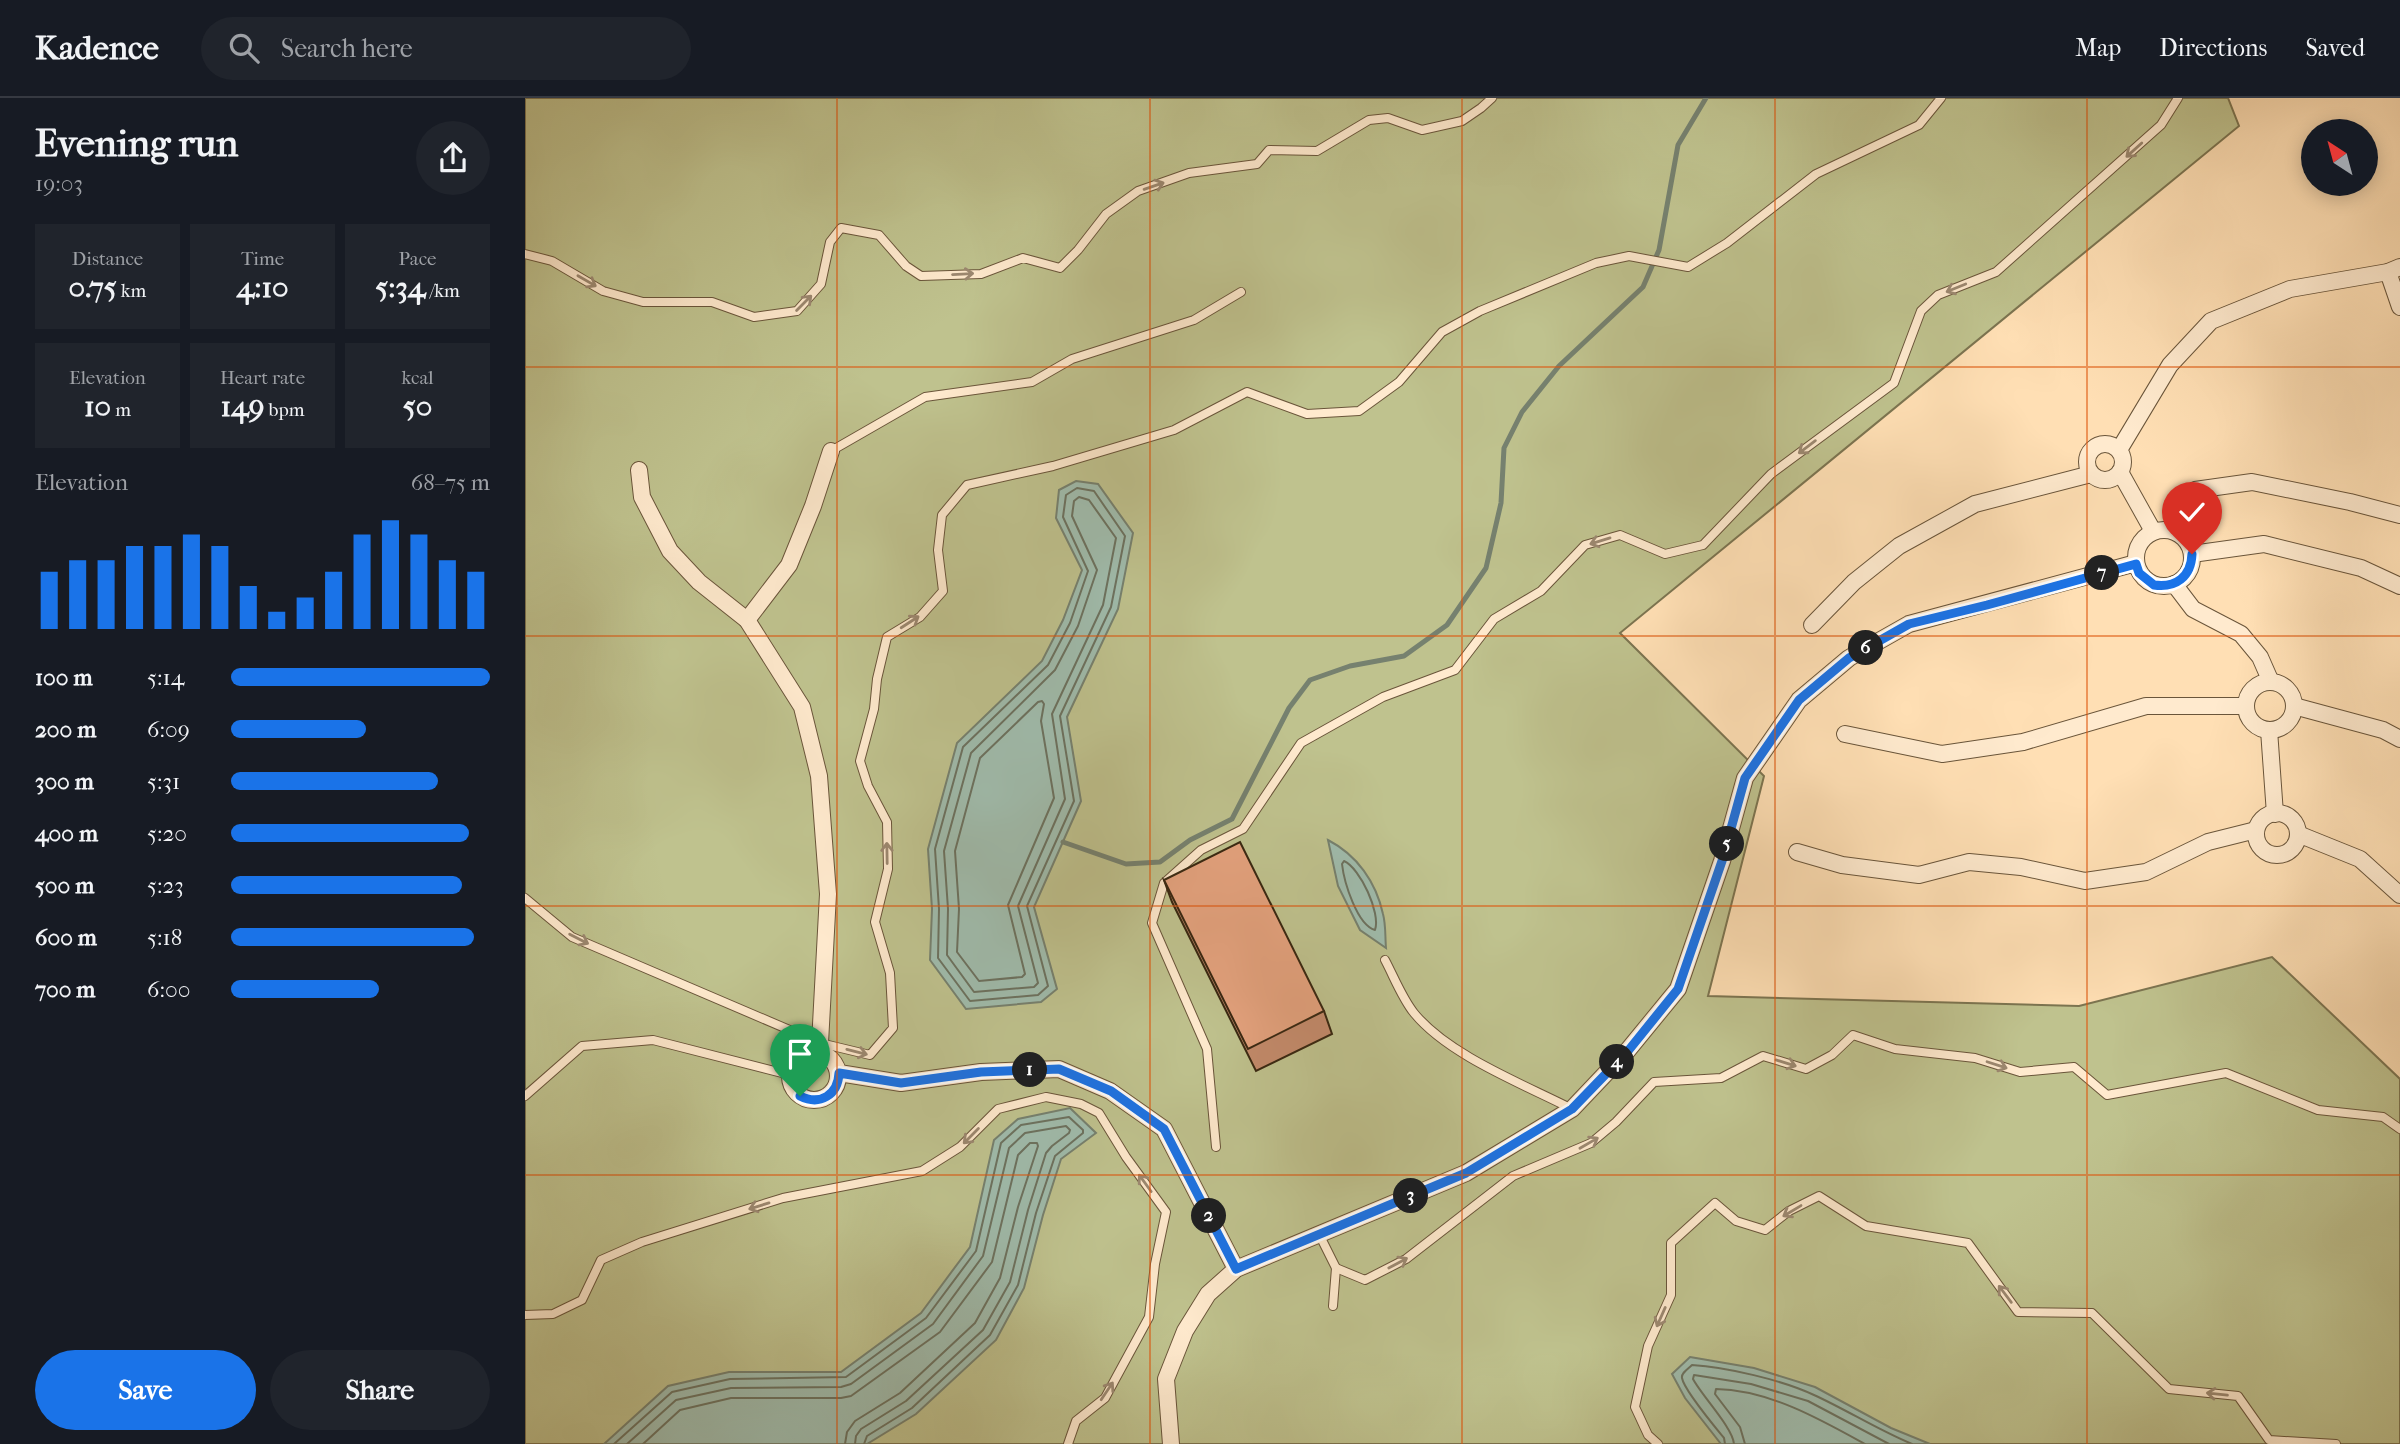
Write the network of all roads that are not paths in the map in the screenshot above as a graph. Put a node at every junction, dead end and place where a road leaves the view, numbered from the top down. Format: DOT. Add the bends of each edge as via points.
graph roads {
  1 [pos="1492,98"];
  2 [pos="1941,98"];
  3 [pos="2178,98"];
  4 [pos="525,254"];
  5 [pos="2394,269"];
  6 [pos="1241,292"];
  7 [pos="2400,307"];
  8 [pos="2119,450"];
  9 [pos="831,451"];
  10 [pos="639,470"];
  11 [pos="2120,472"];
  12 [pos="2091,474"];
  13 [pos="2195,490"];
  14 [pos="2400,515"];
  15 [pos="2154,531"];
  16 [pos="2192,554"];
  17 [pos="2136,564"];
  18 [pos="2174,584"];
  19 [pos="2400,586"];
  20 [pos="747,620"];
  21 [pos="1812,625"];
  22 [pos="2271,682"];
  23 [pos="2246,706"];
  24 [pos="2294,706"];
  25 [pos="2269,730"];
  26 [pos="1845,734"];
  27 [pos="2400,739"];
  28 [pos="2275,814"];
  29 [pos="2256,830"];
  30 [pos="2298,834"];
  31 [pos="1797,852"];
  32 [pos="2400,895"];
  33 [pos="525,898"];
  34 [pos="1385,960"];
  35 [pos="818,1047"];
  36 [pos="839,1073"];
  37 [pos="790,1075"];
  38 [pos="525,1096"];
  39 [pos="1572,1109"];
  40 [pos="2400,1129"];
  41 [pos="1216,1147"];
  42 [pos="1319,1234"];
  43 [pos="1336,1268"];
  44 [pos="1236,1269"];
  45 [pos="1333,1306"];
  46 [pos="525,1315"];
  47 [pos="1067,1444"];
  48 [pos="1171,1444"];
  49 [pos="1658,1444"];
  50 [pos="2336,1444"];
  4 -- 1 [label="lane, one-way" via="552,261 603,290 643,302 712,302 754,317 797,312 821,284 830,242 841,228 879,235 921,276 981,274 1023,258 1060,268 1106,214 1137,191 1189,173 1257,164 1269,150 1317,151 1369,120 1388,118 1422,130 1462,121"];
  35 -- 2 [label="lane, one-way" via="870,1055 893,1028 890,973 875,922 888,869 887,822 860,761 887,637 920,617 943,591 938,550 942,515 967,485 1053,466 1174,430 1247,392 1307,414 1359,411 1399,382 1442,332 1481,310 1595,263 1629,256 1688,267 1727,243 1816,174 1919,125"];
  3 -- 41 [label="lane, one-way" via="2161,125 1996,272 1938,295 1921,311 1894,383 1771,474 1703,545 1665,554 1620,535 1585,545 1541,590 1494,619 1455,670 1383,697 1301,743 1243,829 1201,850 1164,883 1152,923 1207,1049"];
  5 -- 7 [label="street"];
  5 -- 8 [label="street" via="2290,289 2211,321 2169,365"];
  6 -- 9 [label="lane" via="1194,320 1072,359 1032,382 925,397"];
  8 -- 11 [label="street"];
  8 -- 12 [label="street" via="2108,444 2091,451 2087,463"];
  9 -- 20 [label="street" via="789,565"];
  10 -- 20 [label="street" via="642,497 670,551 699,582"];
  11 -- 12 [label="street" via="2106,480"];
  11 -- 15 [label="street"];
  12 -- 21 [label="street" via="1975,504 1899,546 1854,582"];
  13 -- 14 [label="street" via="2252,482"];
  15 -- 16 [label="street" via="2179,533"];
  15 -- 17 [label="street" via="2137,548"];
  16 -- 18 [label="street" via="2188,573"];
  16 -- 19 [label="street" via="2264,544 2361,568"];
  17 -- 18 [label="street" via="2139,573 2154,585"];
  17 -- 39 [label="street" via="1909,624 1849,658 1799,700 1745,778 1678,989 1628,1051"];
  18 -- 22 [label="street" via="2193,609 2241,634 2260,657"];
  20 -- 35 [label="street" via="802,707 819,776 828,894"];
  22 -- 23 [label="street" via="2257,686"];
  22 -- 24 [label="street" via="2290,692"];
  23 -- 25 [label="street" via="2250,720"];
  23 -- 26 [label="street" via="2146,706 2023,742 1942,754"];
  24 -- 25 [label="street" via="2283,726"];
  24 -- 27 [label="street" via="2383,730"];
  25 -- 28 [label="street"];
  28 -- 29 [label="street" via="2263,818"];
  28 -- 30 [label="street" via="2293,821"];
  29 -- 30 [label="street" via="2258,843 2274,855 2288,852"];
  29 -- 31 [label="street" via="2208,842 2146,872 2085,881 1969,862 1919,875 1842,866"];
  30 -- 32 [label="street" via="2360,859"];
  33 -- 35 [label="lane, one-way" via="572,937"];
  34 -- 39 [label="lane" via="1412,1011 1436,1036"];
  35 -- 36 [label="street" via="832,1058"];
  35 -- 37 [label="street" via="801,1055"];
  36 -- 37 [label="street" via="835,1089 815,1100 794,1091"];
  36 -- 44 [label="street" via="901,1083 981,1072 1059,1069 1111,1091 1164,1129"];
  37 -- 38 [label="lane" via="653,1040 582,1046"];
  39 -- 42 [label="street" via="1466,1173"];
  43 -- 40 [label="lane, one-way" via="1364,1280 1406,1259 1513,1176 1591,1143 1654,1082 1721,1078 1763,1056 1806,1069 1832,1055 1853,1035 1895,1049 1975,1058 2020,1072 2074,1067 2107,1095 2226,1073 2318,1110 2383,1117"];
  42 -- 43 [label="lane"];
  42 -- 44 [label="street"];
  43 -- 45 [label="lane"];
  44 -- 48 [label="street" via="1207,1294 1185,1331 1166,1379"];
  47 -- 46 [label="lane, one-way" via="1076,1420 1105,1398 1149,1317 1166,1212 1099,1113 1081,1104 1046,1097 998,1109 960,1147 922,1171 783,1198 642,1242 601,1260 582,1300 554,1314"];
  50 -- 49 [label="lane, one-way" via="2269,1440 2238,1396 2169,1389 2092,1313 2018,1312 1968,1243 1865,1226 1819,1196 1765,1230 1736,1221 1715,1203 1671,1243 1671,1295 1648,1346 1635,1407"];
}
